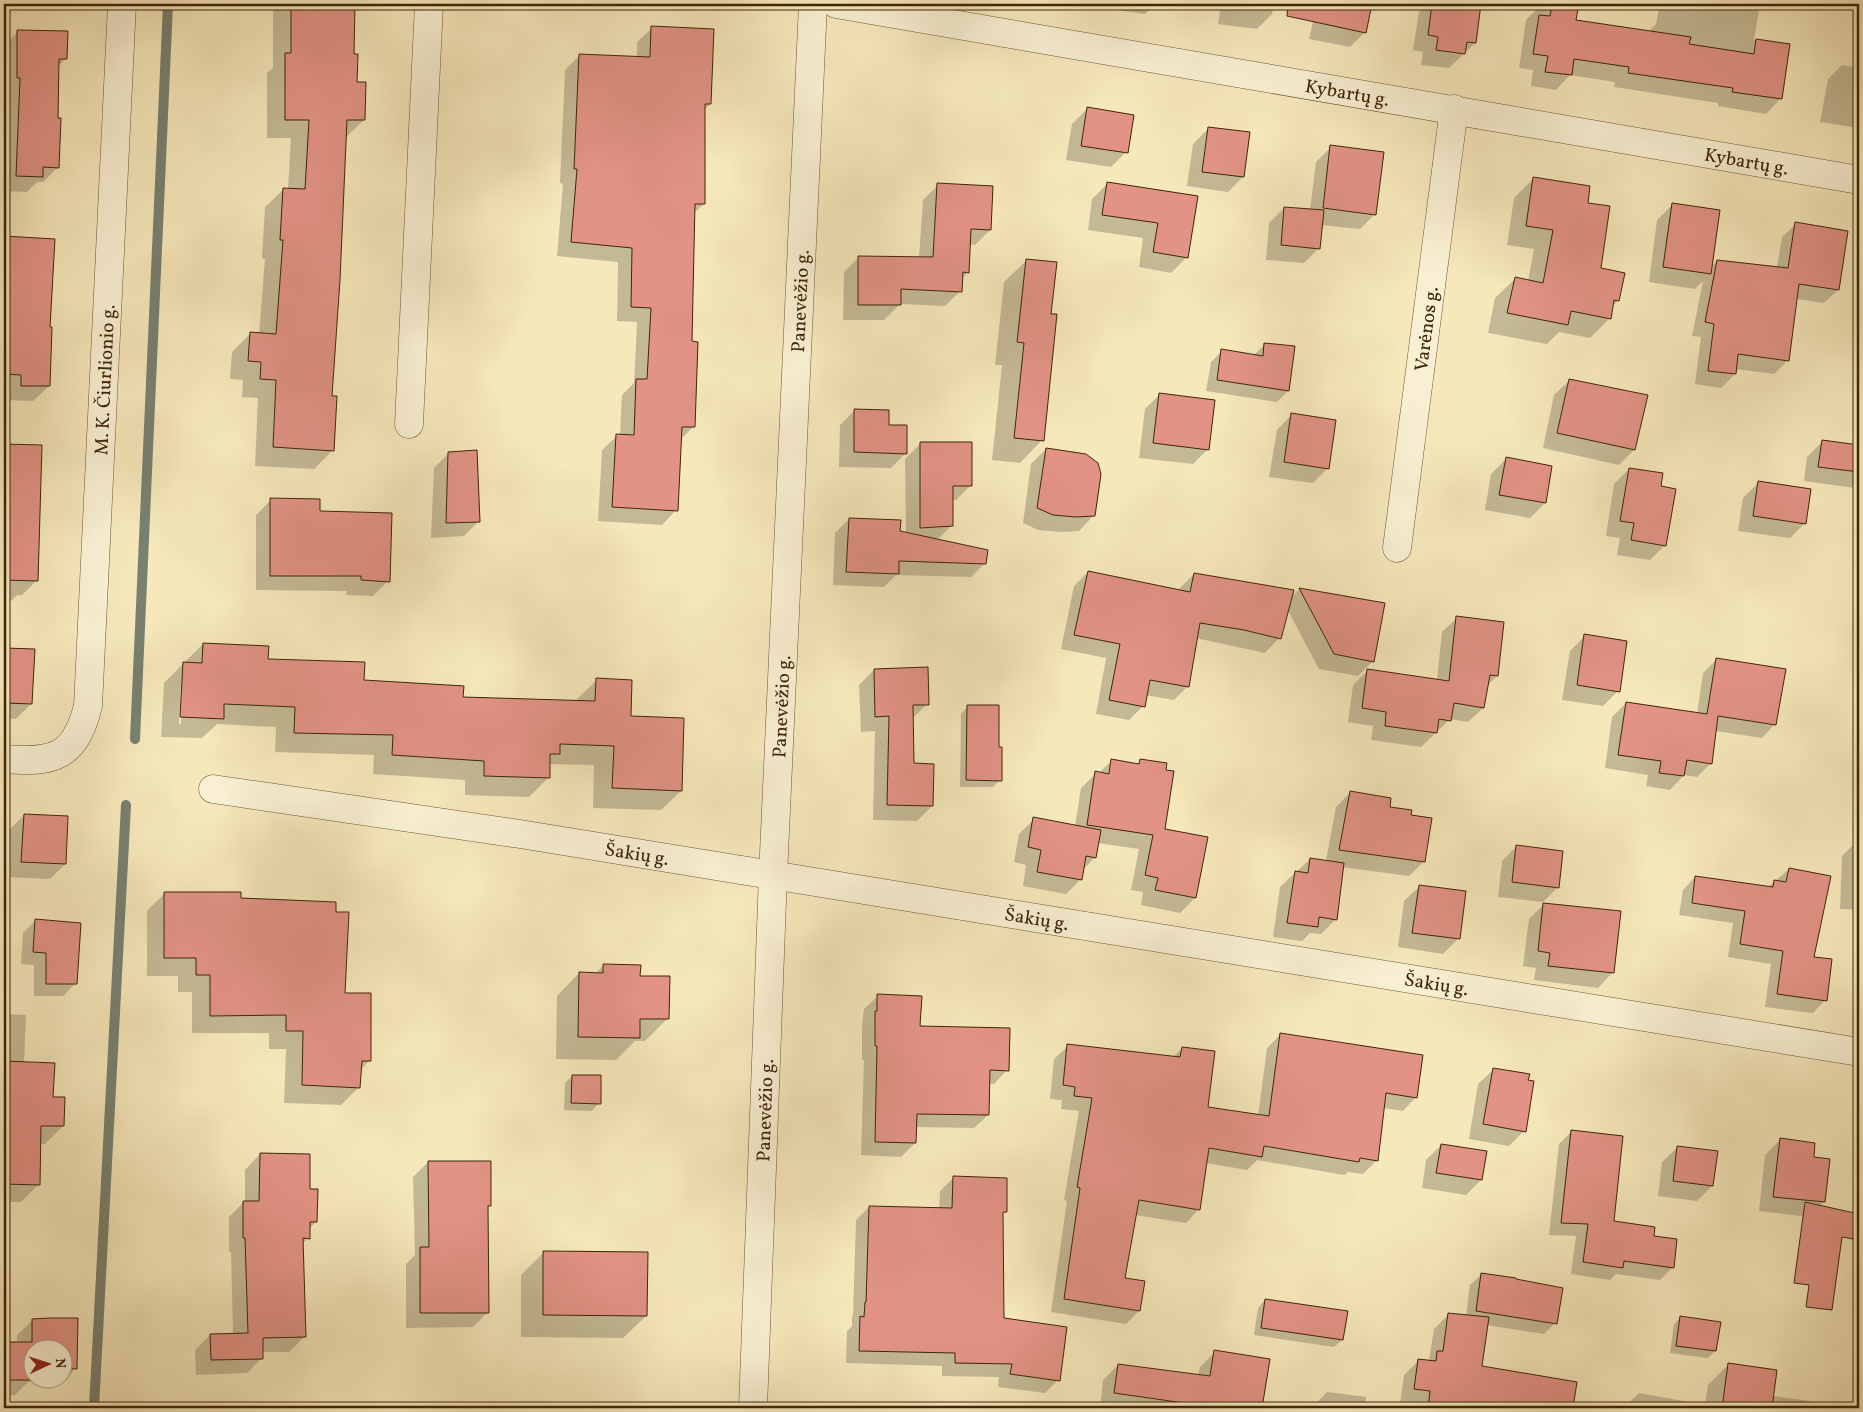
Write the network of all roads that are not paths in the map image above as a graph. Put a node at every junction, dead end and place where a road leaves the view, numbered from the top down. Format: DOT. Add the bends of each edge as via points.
graph roads {
  1 [pos="122,4"];
  2 [pos="429,4"];
  3 [pos="813,4"];
  4 [pos="836,4"];
  5 [pos="1454,109"];
  6 [pos="1859,180"];
  7 [pos="409,424"];
  8 [pos="1397,548"];
  9 [pos="4,759"];
  10 [pos="213,789"];
  11 [pos="773,875"];
  12 [pos="1859,1052"];
  13 [pos="753,1408"];
  1 -- 9 [label="street, M. K. Čiurlionio g." via="88,706 84,724 67,749 41,760"];
  2 -- 7 [label="street"];
  3 -- 11 [label="street, Panevėžio g."];
  4 -- 5 [label="street, Kybartų g."];
  5 -- 6 [label="street, Kybartų g."];
  5 -- 8 [label="street, Varėnos g."];
  10 -- 11 [label="street, Šakių g."];
  11 -- 12 [label="street, Šakių g."];
  11 -- 13 [label="street, Panevėžio g."];
}
